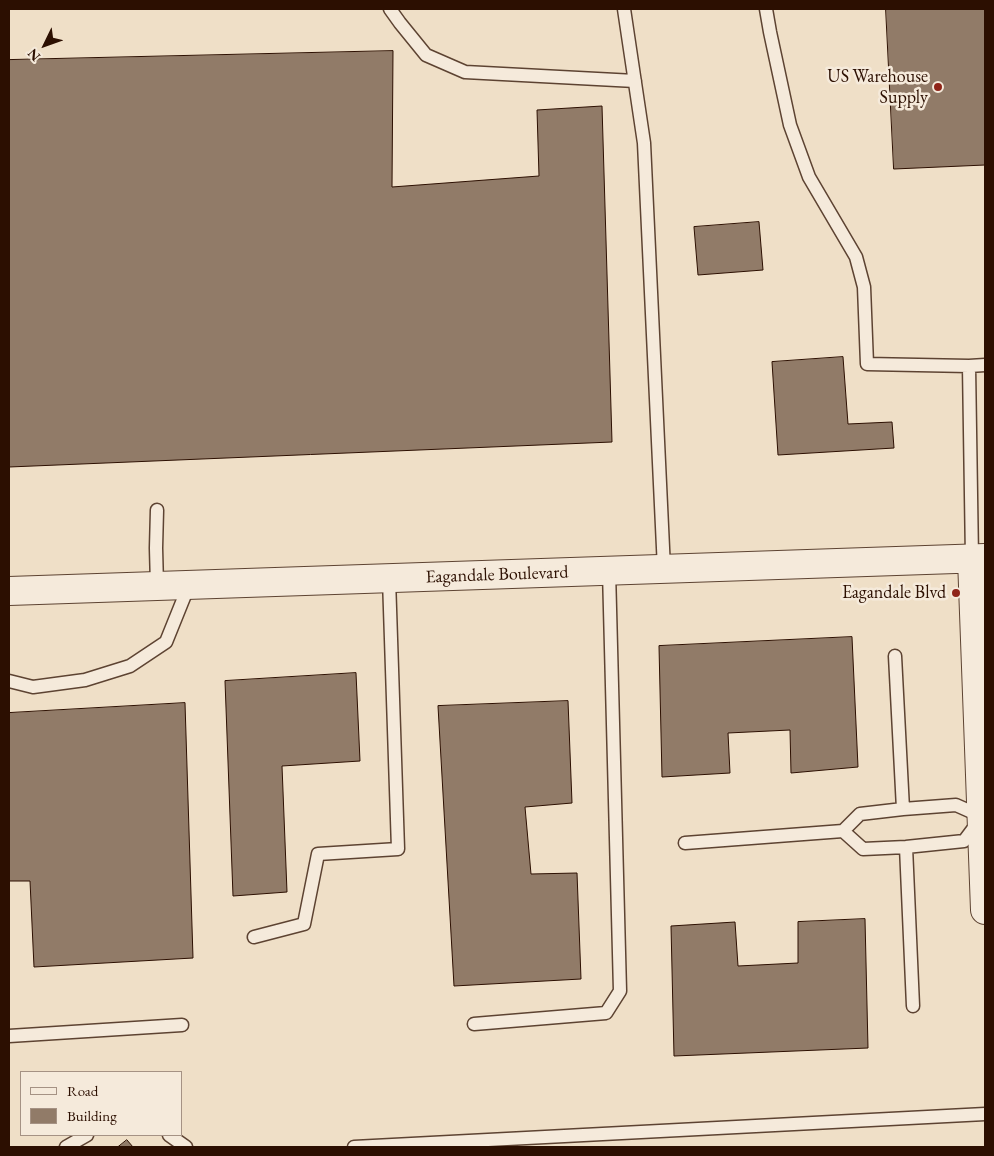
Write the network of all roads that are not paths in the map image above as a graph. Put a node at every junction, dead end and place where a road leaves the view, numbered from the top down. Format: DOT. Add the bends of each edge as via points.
graph roads {
  1 [pos="390,9"];
  2 [pos="624,9"];
  3 [pos="766,9"];
  4 [pos="635,82"];
  5 [pos="985,365"];
  6 [pos="969,366"];
  7 [pos="156,510"];
  8 [pos="978,558"];
  9 [pos="664,569"];
  10 [pos="609,571"];
  11 [pos="389,579"];
  12 [pos="189,585"];
  13 [pos="157,586"];
  14 [pos="9,591"];
  15 [pos="895,656"];
  16 [pos="9,681"];
  17 [pos="903,809"];
  18 [pos="984,817"];
  19 [pos="843,831"];
  20 [pos="685,843"];
  21 [pos="906,847"];
  22 [pos="985,910"];
  23 [pos="254,937"];
  24 [pos="912,1006"];
  25 [pos="474,1024"];
  26 [pos="182,1025"];
  27 [pos="9,1036"];
  28 [pos="985,1114"];
  29 [pos="86,1136"];
  30 [pos="170,1136"];
  31 [pos="66,1147"];
  32 [pos="186,1147"];
  33 [pos="354,1147"];
  1 -- 4 [label="lane" via="426,55 465,72"];
  2 -- 4 [label="lane"];
  3 -- 6 [label="lane" via="790,126 809,177 856,257 864,287 867,364"];
  4 -- 9 [label="lane" via="644,143"];
  5 -- 6 [label="lane"];
  6 -- 8 [label="lane"];
  7 -- 13 [label="lane"];
  8 -- 9 [label="street, Eagandale Boulevard"];
  8 -- 18 [label="street"];
  9 -- 10 [label="street, Eagandale Boulevard"];
  10 -- 11 [label="street, Eagandale Boulevard"];
  10 -- 25 [label="lane" via="620,991 606,1013"];
  11 -- 12 [label="street, Eagandale Boulevard"];
  11 -- 23 [label="lane" via="398,850 318,854 304,924"];
  12 -- 13 [label="street, Eagandale Boulevard"];
  12 -- 16 [label="lane" via="166,642 130,666 85,680 33,687"];
  13 -- 14 [label="street, Eagandale Boulevard"];
  15 -- 17 [label="lane"];
  17 -- 18 [label="lane" via="956,805"];
  17 -- 19 [label="lane" via="860,814"];
  18 -- 21 [label="lane" via="964,841"];
  18 -- 22 [label="street"];
  19 -- 20 [label="lane"];
  19 -- 21 [label="lane" via="862,849"];
  21 -- 24 [label="lane"];
  26 -- 27 [label="lane"];
  28 -- 33 [label="lane"];
  29 -- 31 [label="lane"];
  30 -- 32 [label="lane"];
}
